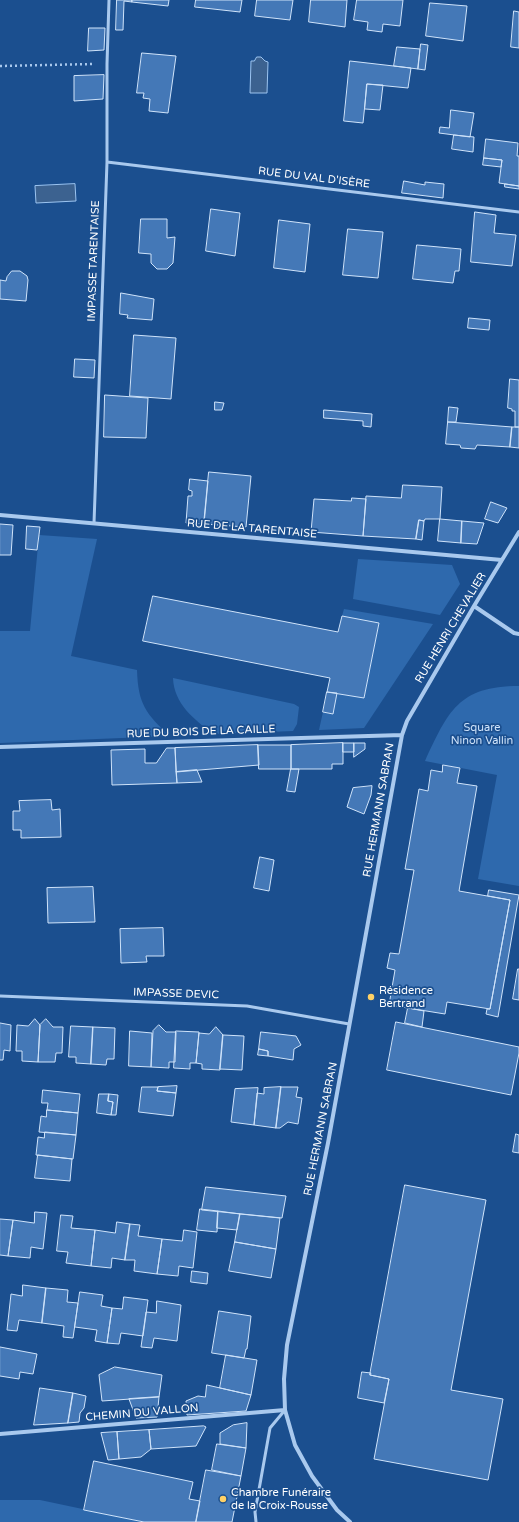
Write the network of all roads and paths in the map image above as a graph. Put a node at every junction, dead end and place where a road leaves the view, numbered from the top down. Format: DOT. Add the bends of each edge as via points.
graph roads {
  1 [pos="109,0"];
  2 [pos="107,64"];
  3 [pos="0,66"];
  4 [pos="107,162"];
  5 [pos="519,212"];
  6 [pos="0,515"];
  7 [pos="94,524"];
  8 [pos="519,532"];
  9 [pos="502,560"];
  10 [pos="474,606"];
  11 [pos="519,634"];
  12 [pos="402,735"];
  13 [pos="0,747"];
  14 [pos="0,996"];
  15 [pos="349,1024"];
  16 [pos="285,1410"];
  17 [pos="0,1434"];
  18 [pos="256,1522"];
  19 [pos="350,1522"];
  1 -- 2 [label="lane, IMPASSE TARENTAISE"];
  2 -- 3 [label="path"];
  2 -- 4 [label="lane, IMPASSE TARENTAISE"];
  4 -- 5 [label="lane, RUE DU VAL D'ISÈRE"];
  4 -- 7 [label="lane, IMPASSE TARENTAISE"];
  6 -- 7 [label="street, RUE DE LA TARENTAISE"];
  7 -- 9 [label="street, RUE DE LA TARENTAISE"];
  8 -- 9 [label="street, RUE HENRI CHEVALIER"];
  9 -- 10 [label="street, RUE HENRI CHEVALIER"];
  10 -- 11 [label="street"];
  10 -- 12 [label="street, RUE HENRI CHEVALIER" via="407,721"];
  12 -- 13 [label="street, RUE DU BOIS DE LA CAILLE"];
  12 -- 15 [label="street, RUE HERMANN SABRAN"];
  14 -- 15 [label="lane, IMPASSE DEVIC" via="247,1006"];
  15 -- 16 [label="street, RUE HERMANN SABRAN" via="328,1143 287,1344"];
  16 -- 17 [label="street, CHEMIN DU VALLON"];
  16 -- 18 [label="lane" via="270,1428 255,1512"];
  16 -- 19 [label="street, RUE HERMANN SABRAN" via="295,1445 312,1476 337,1510"];
}
